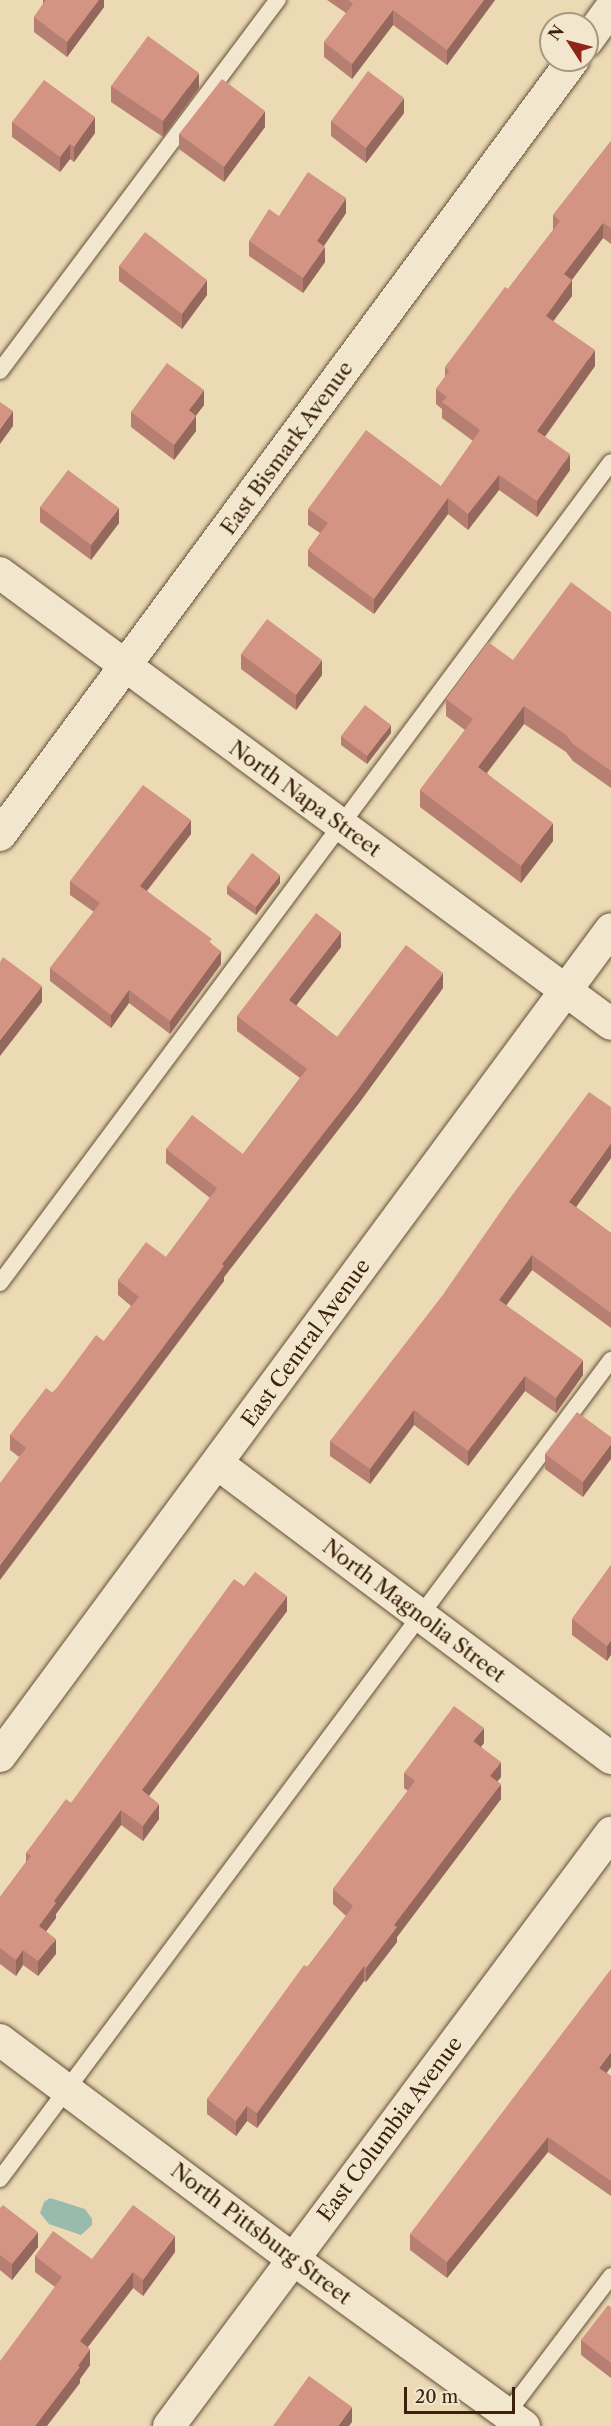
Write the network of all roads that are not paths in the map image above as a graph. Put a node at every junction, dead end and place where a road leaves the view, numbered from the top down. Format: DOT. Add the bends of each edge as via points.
graph roads {
  1 [pos="278,0"];
  2 [pos="611,8"];
  3 [pos="599,24"];
  4 [pos="564,72"];
  5 [pos="0,371"];
  6 [pos="611,462"];
  7 [pos="0,573"];
  8 [pos="126,666"];
  9 [pos="340,825"];
  10 [pos="0,835"];
  11 [pos="611,929"];
  12 [pos="566,990"];
  13 [pos="611,1024"];
  14 [pos="0,1283"];
  15 [pos="611,1360"];
  16 [pos="218,1464"];
  17 [pos="420,1615"];
  18 [pos="0,1756"];
  19 [pos="611,1758"];
  20 [pos="611,1833"];
  21 [pos="0,2040"];
  22 [pos="66,2089"];
  23 [pos="0,2179"];
  24 [pos="293,2259"];
  25 [pos="611,2276"];
  26 [pos="510,2422"];
  27 [pos="169,2426"];
  1 -- 5 [label="lane"];
  2 -- 3 [label="street"];
  4 -- 8 [label="street, East Bismark Avenue"];
  6 -- 9 [label="lane"];
  7 -- 8 [label="street, North Napa Street"];
  8 -- 9 [label="street, North Napa Street"];
  8 -- 10 [label="street, East Bismark Avenue"];
  9 -- 12 [label="street, North Napa Street"];
  9 -- 14 [label="lane"];
  11 -- 12 [label="street, East Central Avenue"];
  12 -- 13 [label="street, North Napa Street"];
  12 -- 16 [label="street, East Central Avenue"];
  15 -- 17 [label="lane"];
  16 -- 17 [label="street, North Magnolia Street"];
  16 -- 18 [label="street, East Central Avenue"];
  17 -- 19 [label="street, North Magnolia Street"];
  17 -- 22 [label="lane"];
  20 -- 24 [label="street, East Columbia Avenue"];
  21 -- 22 [label="street, North Pittsburg Street"];
  22 -- 23 [label="lane"];
  22 -- 24 [label="street, North Pittsburg Street"];
  24 -- 26 [label="street, North Pittsburg Street"];
  24 -- 27 [label="street, East Columbia Avenue"];
  25 -- 26 [label="lane"];
}
